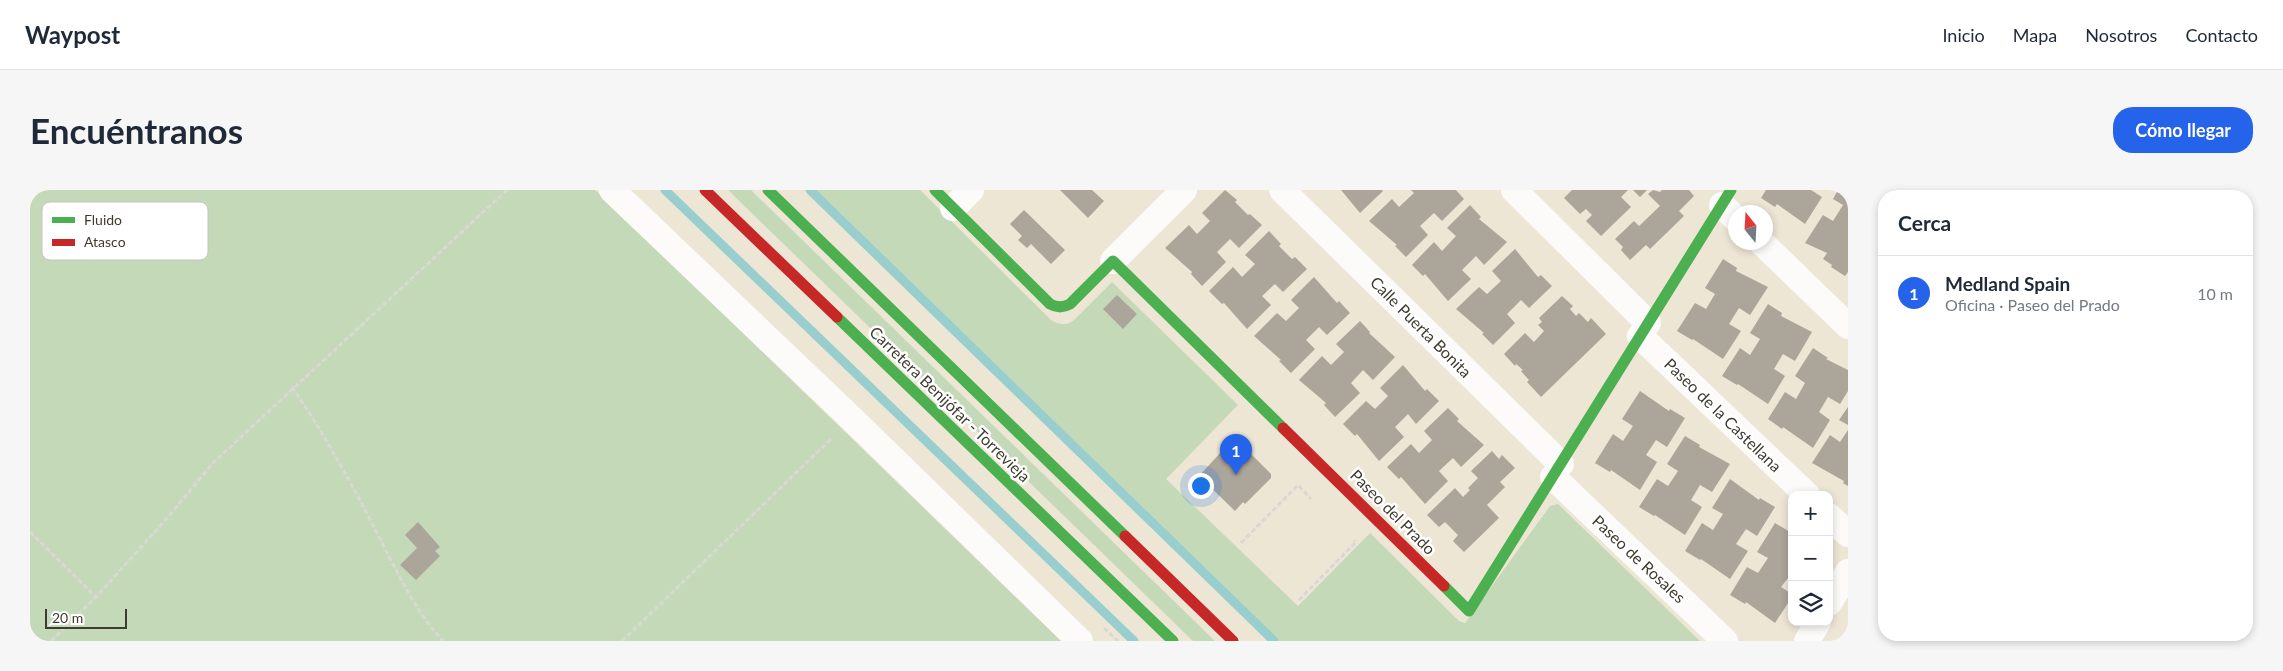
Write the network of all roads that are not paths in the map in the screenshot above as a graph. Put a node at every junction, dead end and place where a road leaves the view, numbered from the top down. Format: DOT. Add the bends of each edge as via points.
graph roads {
  1 [pos="612,190"];
  2 [pos="705,190"];
  3 [pos="768,190"];
  4 [pos="1184,190"];
  5 [pos="1282,190"];
  6 [pos="1514,190"];
  7 [pos="953,196"];
  8 [pos="1728,206"];
  9 [pos="1768,250"];
  10 [pos="1113,261"];
  11 [pos="1848,326"];
  12 [pos="1644,330"];
  13 [pos="1557,471"];
  14 [pos="1803,491"];
  15 [pos="1833,520"];
  16 [pos="1848,534"];
  17 [pos="1848,572"];
  18 [pos="1833,597"];
  19 [pos="1816,626"];
  20 [pos="1080,641"];
  21 [pos="1173,641"];
  22 [pos="1233,641"];
  23 [pos="1725,641"];
  24 [pos="1807,641"];
  1 -- 20 [label="street"];
  2 -- 21 [label="main road, Carretera Benijófar - Torrevieja"];
  3 -- 22 [label="main road, Carretera Benijófar - Torrevieja"];
  4 -- 10 [label="street"];
  5 -- 13 [label="street, Calle Puerta Bonita"];
  6 -- 12 [label="street, Paseo de la Castellana"];
  7 -- 10 [label="main road" via="1056,308 1070,304"];
  8 -- 12 [label="main road, Paseo del Prado"];
  9 -- 11 [label="street"];
  10 -- 13 [label="main road, Paseo del Prado" via="1469,611"];
  12 -- 13 [label="main road, Paseo del Prado"];
  12 -- 14 [label="street, Paseo de la Castellana"];
  13 -- 23 [label="street, Paseo de Rosales"];
  15 -- 16 [label="street"];
  17 -- 18 [label="street"];
  19 -- 24 [label="street"];
}
